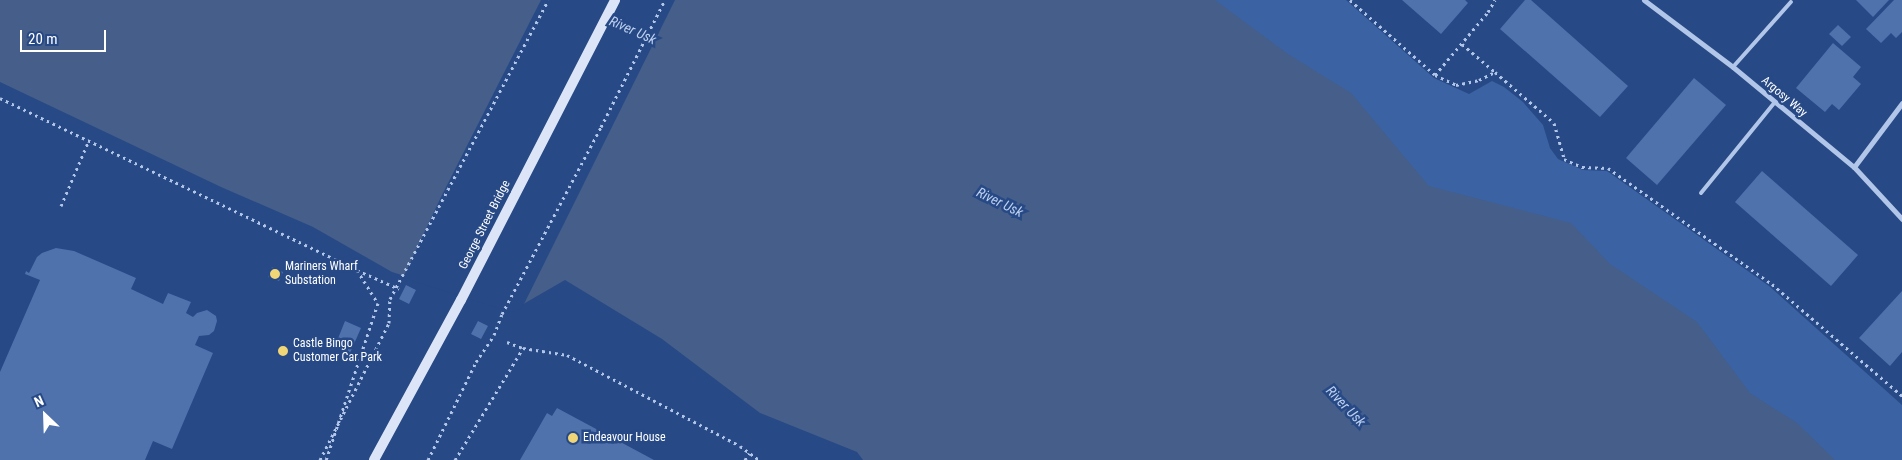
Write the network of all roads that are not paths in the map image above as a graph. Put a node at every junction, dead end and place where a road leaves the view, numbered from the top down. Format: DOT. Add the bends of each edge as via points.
graph roads {
  1 [pos="615,0"];
  2 [pos="1644,0"];
  3 [pos="1791,2"];
  4 [pos="1733,67"];
  5 [pos="1775,102"];
  6 [pos="1902,104"];
  7 [pos="1854,167"];
  8 [pos="1701,193"];
  9 [pos="1902,219"];
  10 [pos="374,460"];
  1 -- 10 [label="main road, George Street Bridge, bridge" via="461,300"];
  2 -- 4 [label="street, Argosy Way"];
  3 -- 4 [label="lane"];
  4 -- 5 [label="street, Argosy Way"];
  5 -- 7 [label="street, Argosy Way"];
  5 -- 8 [label="lane"];
  6 -- 7 [label="street"];
  7 -- 9 [label="street, Argosy Way"];
}
